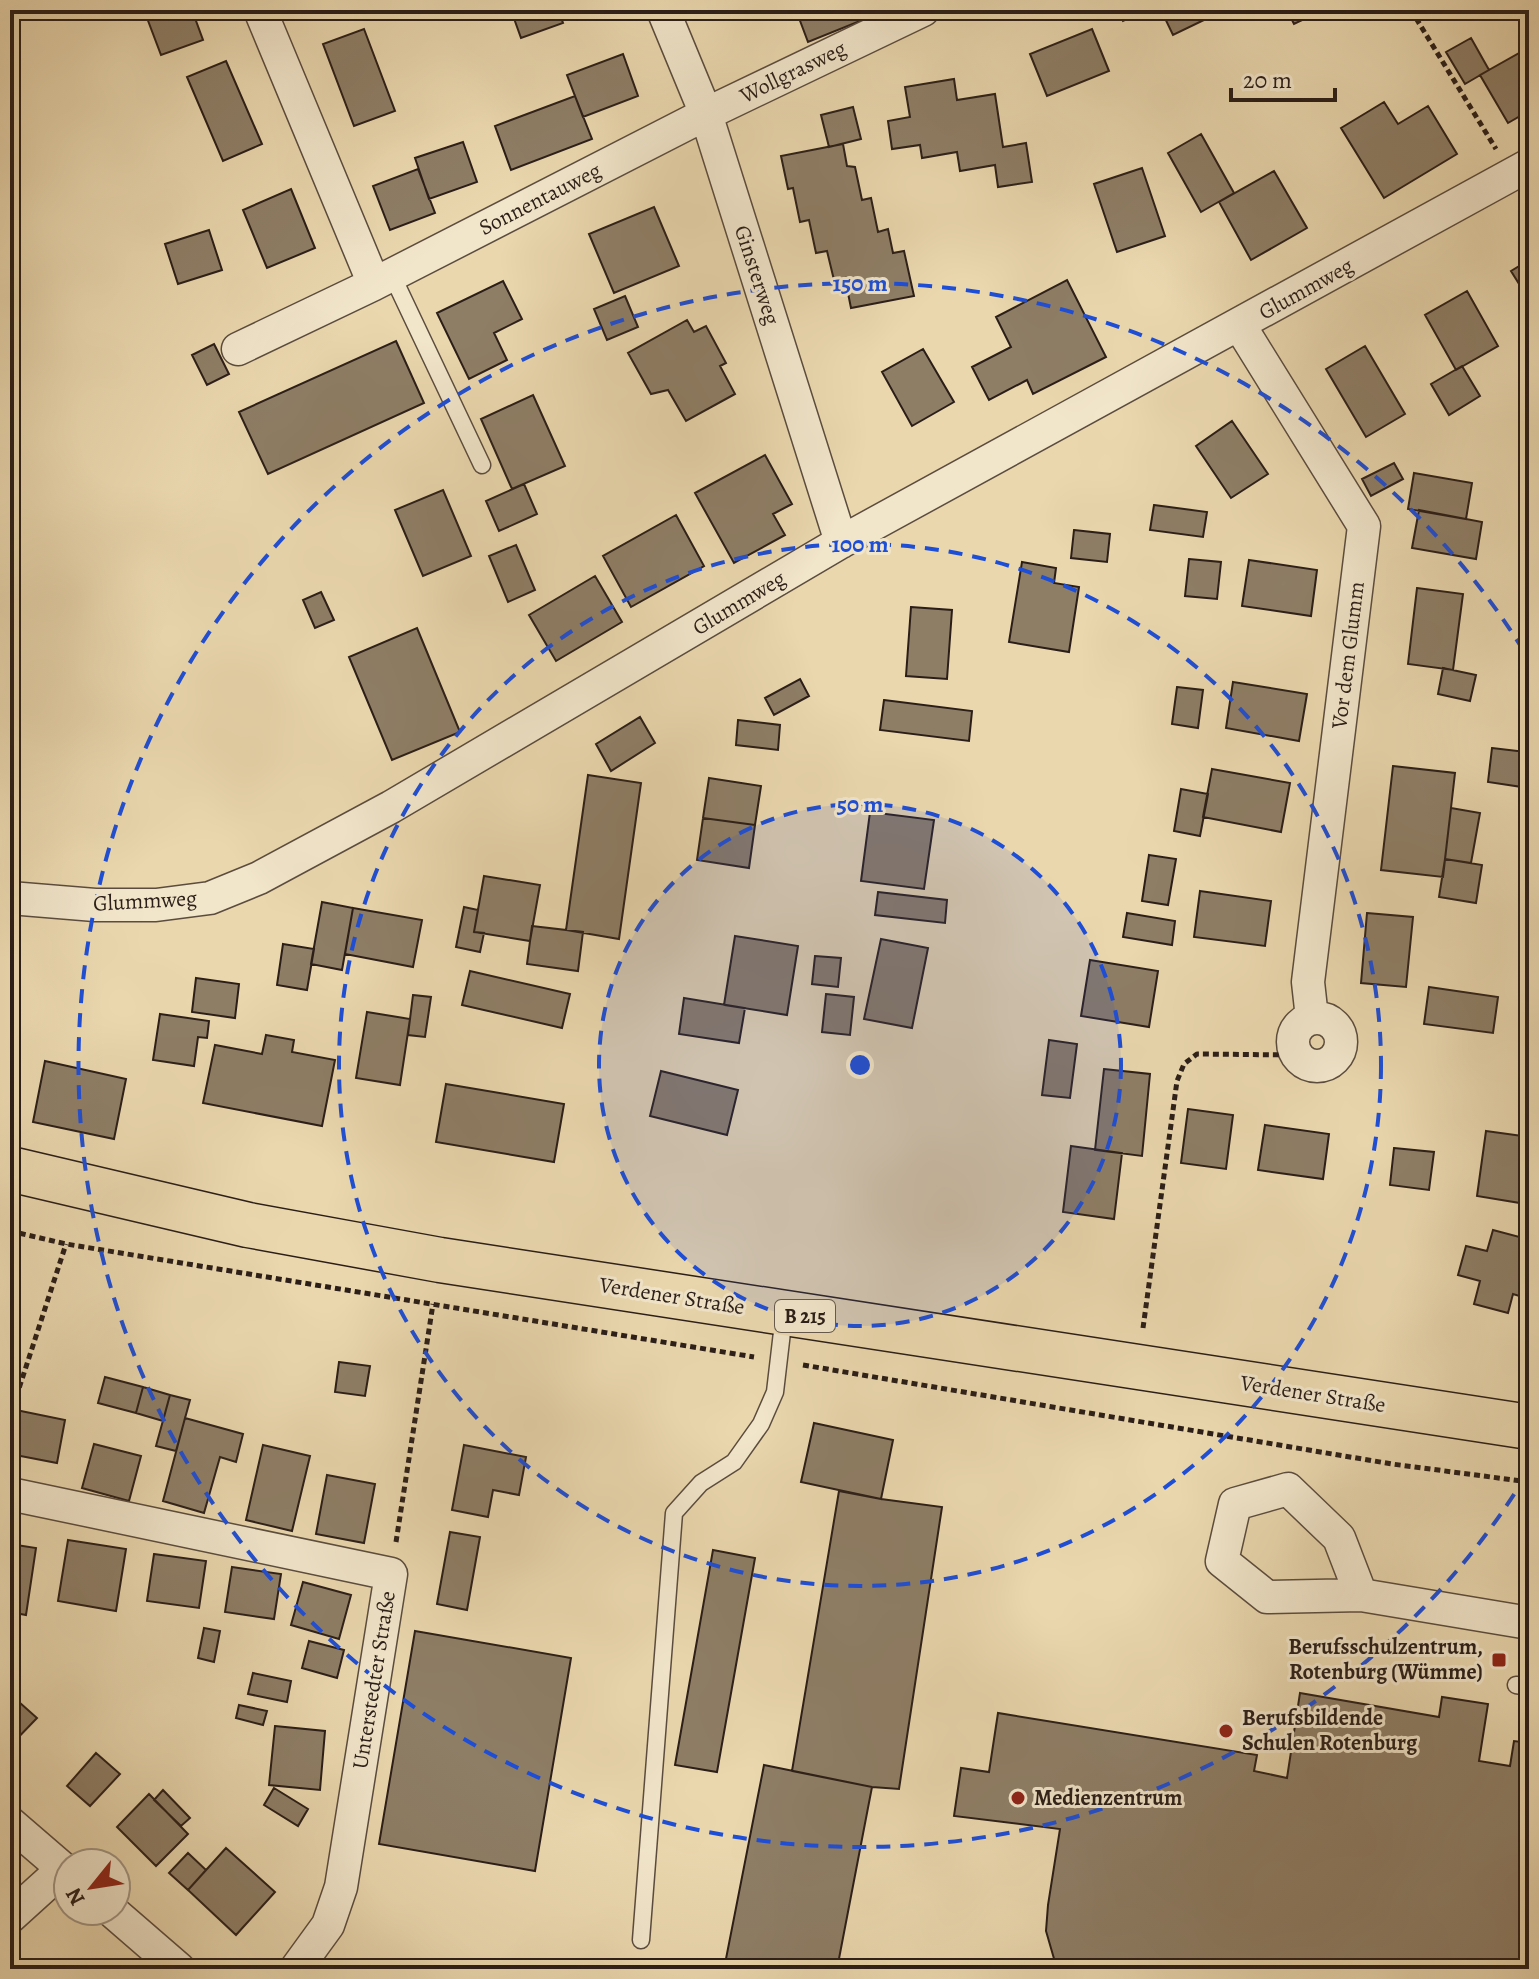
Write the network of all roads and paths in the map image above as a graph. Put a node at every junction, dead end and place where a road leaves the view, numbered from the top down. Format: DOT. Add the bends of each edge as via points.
graph roads {
  1 [pos="260,10"];
  2 [pos="663,10"];
  3 [pos="923,10"];
  4 [pos="1411,10"];
  5 [pos="706,114"];
  6 [pos="1520,170"];
  7 [pos="383,279"];
  8 [pos="1240,326"];
  9 [pos="238,349"];
  10 [pos="482,465"];
  11 [pos="841,542"];
  12 [pos="10,898"];
  13 [pos="1296,1055"];
  14 [pos="10,1169"];
  15 [pos="66,1244"];
  16 [pos="433,1304"];
  17 [pos="784,1313"];
  18 [pos="1138,1367"];
  19 [pos="10,1416"];
  20 [pos="1529,1427"];
  21 [pos="10,1494"];
  22 [pos="391,1574"];
  23 [pos="1361,1595"];
  24 [pos="1529,1623"];
  25 [pos="10,1823"];
  26 [pos="52,1859"];
  27 [pos="52,1882"];
  28 [pos="10,1917"];
  29 [pos="130,1927"];
  30 [pos="641,1940"];
  31 [pos="179,1969"];
  32 [pos="296,1969"];
  1 -- 7 [label="street"];
  2 -- 5 [label="street, Ginsterweg"];
  3 -- 5 [label="street, Wollgrasweg"];
  4 -- 6 [label="path"];
  5 -- 7 [label="street, Sonnentauweg"];
  5 -- 11 [label="street, Ginsterweg"];
  6 -- 8 [label="street, Glummweg"];
  7 -- 9 [label="street, Sonnentauweg"];
  7 -- 10 [label="lane"];
  8 -- 11 [label="street, Glummweg"];
  8 -- 13 [label="street, Vor dem Glumm" via="1364,526 1308,982 1312,1018 1335,1026 1340,1049 1323,1066 1308,1065"];
  11 -- 12 [label="street, Glummweg" via="391,807 259,878 210,898 156,905"];
  13 -- 18 [label="path" via="1197,1054 1184,1064 1177,1081"];
  14 -- 17 [label="main road, Verdener Straße / B 215" via="263,1228"];
  15 -- 19 [label="path"];
  16 -- 22 [label="path"];
  17 -- 18 [label="main road, Verdener Straße / B 215"];
  17 -- 30 [label="lane" via="775,1392 761,1424 734,1462 701,1483 674,1513"];
  18 -- 20 [label="main road, Verdener Straße / B 215"];
  21 -- 22 [label="street, Unterstedter Straße"];
  22 -- 32 [label="street, Unterstedter Straße" via="341,1887 328,1925"];
  23 -- 24 [label="street"];
  25 -- 26 [label="street"];
  27 -- 28 [label="street"];
  29 -- 31 [label="street"];
}
